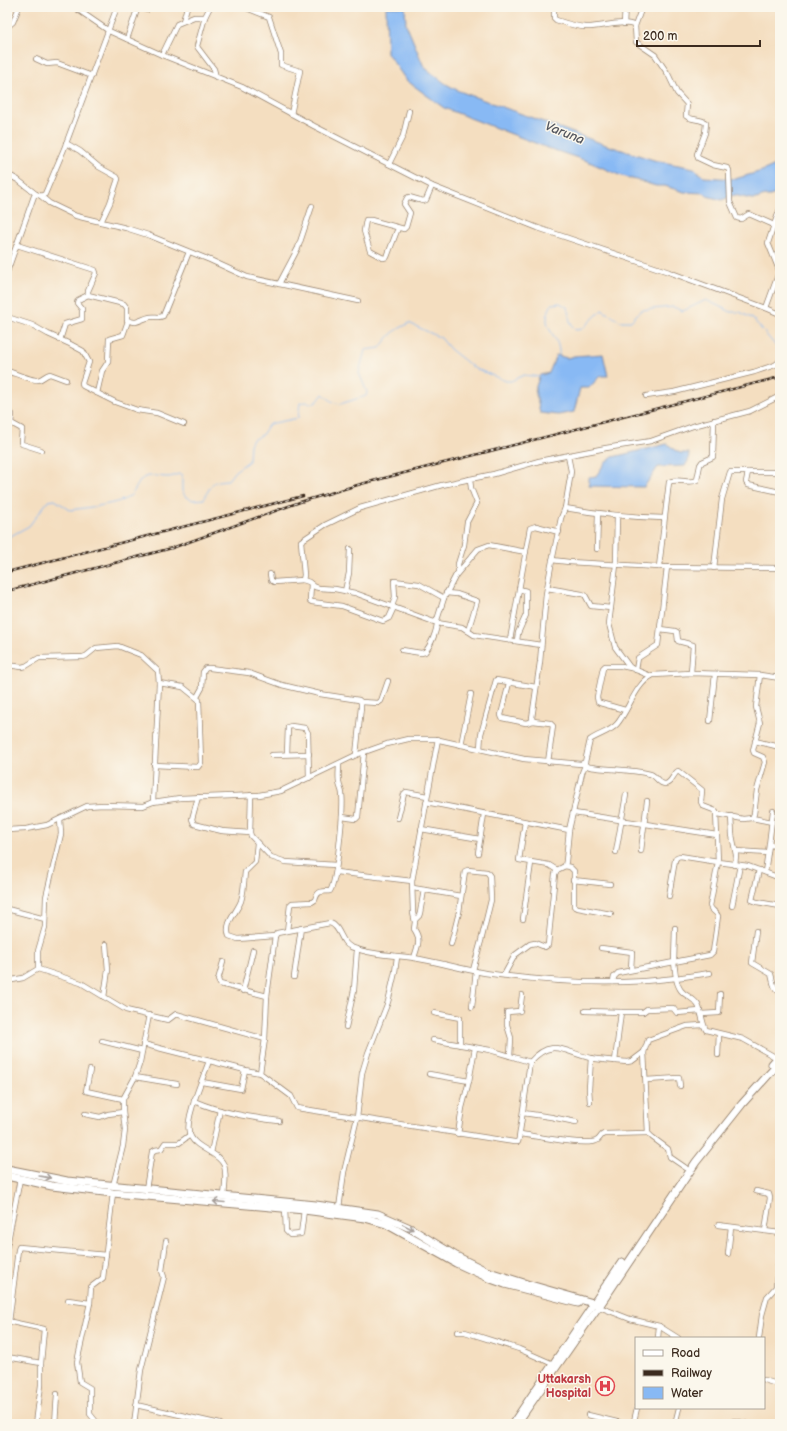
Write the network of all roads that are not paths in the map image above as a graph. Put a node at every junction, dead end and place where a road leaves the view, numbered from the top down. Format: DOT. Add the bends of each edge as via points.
graph roads {
  1 [pos="19,7"];
  2 [pos="74,7"];
  3 [pos="117,7"];
  4 [pos="139,7"];
  5 [pos="150,7"];
  6 [pos="187,7"];
  7 [pos="210,7"];
  8 [pos="244,7"];
  9 [pos="554,7"];
  10 [pos="625,7"];
  11 [pos="642,7"];
  12 [pos="205,17"];
  13 [pos="183,21"];
  14 [pos="624,24"];
  15 [pos="7,26"];
  16 [pos="635,26"];
  17 [pos="109,31"];
  18 [pos="127,39"];
  19 [pos="162,55"];
  20 [pos="36,59"];
  21 [pos="92,76"];
  22 [pos="216,77"];
  23 [pos="409,111"];
  24 [pos="291,114"];
  25 [pos="66,143"];
  26 [pos="389,164"];
  27 [pos="7,174"];
  28 [pos="432,186"];
  29 [pos="39,195"];
  30 [pos="312,206"];
  31 [pos="780,209"];
  32 [pos="100,222"];
  33 [pos="774,225"];
  34 [pos="398,228"];
  35 [pos="17,245"];
  36 [pos="190,252"];
  37 [pos="7,272"];
  38 [pos="279,284"];
  39 [pos="88,295"];
  40 [pos="358,301"];
  41 [pos="766,308"];
  42 [pos="780,314"];
  43 [pos="7,317"];
  44 [pos="128,321"];
  45 [pos="60,340"];
  46 [pos="780,361"];
  47 [pos="7,371"];
  48 [pos="66,380"];
  49 [pos="97,393"];
  50 [pos="646,396"];
  51 [pos="780,396"];
  52 [pos="7,411"];
  53 [pos="714,420"];
  54 [pos="184,424"];
  55 [pos="41,450"];
  56 [pos="568,456"];
  57 [pos="748,472"];
  58 [pos="780,472"];
  59 [pos="470,479"];
  60 [pos="780,492"];
  61 [pos="565,508"];
  62 [pos="598,514"];
  63 [pos="617,516"];
  64 [pos="664,518"];
  65 [pos="559,532"];
  66 [pos="350,549"];
  67 [pos="597,549"];
  68 [pos="526,552"];
  69 [pos="552,560"];
  70 [pos="616,565"];
  71 [pos="659,567"];
  72 [pos="667,567"];
  73 [pos="714,568"];
  74 [pos="780,568"];
  75 [pos="458,571"];
  76 [pos="270,574"];
  77 [pos="303,580"];
  78 [pos="311,584"];
  79 [pos="547,588"];
  80 [pos="519,589"];
  81 [pos="345,591"];
  82 [pos="445,596"];
  83 [pos="393,607"];
  84 [pos="612,608"];
  85 [pos="437,622"];
  86 [pos="660,629"];
  87 [pos="468,631"];
  88 [pos="510,640"];
  89 [pos="517,641"];
  90 [pos="541,645"];
  91 [pos="402,650"];
  92 [pos="7,665"];
  93 [pos="633,669"];
  94 [pos="691,673"];
  95 [pos="715,674"];
  96 [pos="760,675"];
  97 [pos="651,676"];
  98 [pos="780,678"];
  99 [pos="388,681"];
  100 [pos="159,683"];
  101 [pos="509,683"];
  102 [pos="536,687"];
  103 [pos="471,694"];
  104 [pos="197,697"];
  105 [pos="361,702"];
  106 [pos="625,710"];
  107 [pos="533,721"];
  108 [pos="710,721"];
  109 [pos="438,739"];
  110 [pos="755,741"];
  111 [pos="461,744"];
  112 [pos="780,747"];
  113 [pos="480,749"];
  114 [pos="364,752"];
  115 [pos="287,754"];
  116 [pos="309,754"];
  117 [pos="272,755"];
  118 [pos="356,755"];
  119 [pos="548,762"];
  120 [pos="339,764"];
  121 [pos="584,764"];
  122 [pos="154,765"];
  123 [pos="309,778"];
  124 [pos="251,795"];
  125 [pos="626,795"];
  126 [pos="427,796"];
  127 [pos="198,797"];
  128 [pos="647,801"];
  129 [pos="153,802"];
  130 [pos="426,802"];
  131 [pos="773,811"];
  132 [pos="574,813"];
  133 [pos="484,814"];
  134 [pos="718,814"];
  135 [pos="731,816"];
  136 [pos="342,817"];
  137 [pos="398,818"];
  138 [pos="752,818"];
  139 [pos="60,819"];
  140 [pos="621,820"];
  141 [pos="525,822"];
  142 [pos="772,822"];
  143 [pos="644,824"];
  144 [pos="421,829"];
  145 [pos="7,830"];
  146 [pos="569,830"];
  147 [pos="250,833"];
  148 [pos="718,835"];
  149 [pos="480,839"];
  150 [pos="257,843"];
  151 [pos="769,845"];
  152 [pos="780,846"];
  153 [pos="642,851"];
  154 [pos="736,851"];
  155 [pos="616,852"];
  156 [pos="478,853"];
  157 [pos="768,853"];
  158 [pos="718,862"];
  159 [pos="531,863"];
  160 [pos="336,865"];
  161 [pos="737,865"];
  162 [pos="565,866"];
  163 [pos="558,870"];
  164 [pos="759,870"];
  165 [pos="336,872"];
  166 [pos="765,872"];
  167 [pos="780,878"];
  168 [pos="573,880"];
  169 [pos="412,881"];
  170 [pos="610,884"];
  171 [pos="413,888"];
  172 [pos="424,890"];
  173 [pos="461,896"];
  174 [pos="669,896"];
  175 [pos="732,906"];
  176 [pos="780,906"];
  177 [pos="7,909"];
  178 [pos="611,914"];
  179 [pos="45,919"];
  180 [pos="523,919"];
  181 [pos="415,920"];
  182 [pos="300,928"];
  183 [pos="675,928"];
  184 [pos="287,931"];
  185 [pos="756,931"];
  186 [pos="275,936"];
  187 [pos="106,944"];
  188 [pos="451,944"];
  189 [pos="602,948"];
  190 [pos="357,949"];
  191 [pos="253,950"];
  192 [pos="397,957"];
  193 [pos="414,958"];
  194 [pos="223,962"];
  195 [pos="674,962"];
  196 [pos="38,969"];
  197 [pos="631,970"];
  198 [pos="474,971"];
  199 [pos="710,973"];
  200 [pos="504,975"];
  201 [pos="294,978"];
  202 [pos="676,978"];
  203 [pos="7,981"];
  204 [pos="613,982"];
  205 [pos="243,991"];
  206 [pos="780,992"];
  207 [pos="720,994"];
  208 [pos="522,995"];
  209 [pos="267,996"];
  210 [pos="104,997"];
  211 [pos="472,1007"];
  212 [pos="585,1011"];
  213 [pos="434,1012"];
  214 [pos="621,1012"];
  215 [pos="701,1013"];
  216 [pos="149,1015"];
  217 [pos="703,1025"];
  218 [pos="346,1027"];
  219 [pos="719,1034"];
  220 [pos="265,1040"];
  221 [pos="433,1040"];
  222 [pos="102,1041"];
  223 [pos="143,1044"];
  224 [pos="460,1045"];
  225 [pos="475,1048"];
  226 [pos="142,1051"];
  227 [pos="644,1052"];
  228 [pos="718,1055"];
  229 [pos="510,1056"];
  230 [pos="591,1058"];
  231 [pos="779,1058"];
  232 [pos="209,1061"];
  233 [pos="615,1061"];
  234 [pos="530,1062"];
  235 [pos="90,1070"];
  236 [pos="245,1070"];
  237 [pos="260,1073"];
  238 [pos="429,1074"];
  239 [pos="135,1077"];
  240 [pos="646,1080"];
  241 [pos="470,1081"];
  242 [pos="202,1082"];
  243 [pos="177,1084"];
  244 [pos="680,1086"];
  245 [pos="123,1099"];
  246 [pos="194,1101"];
  247 [pos="590,1102"];
  248 [pos="220,1110"];
  249 [pos="123,1112"];
  250 [pos="523,1113"];
  251 [pos="85,1114"];
  252 [pos="357,1118"];
  253 [pos="278,1121"];
  254 [pos="576,1122"];
  255 [pos="648,1133"];
  256 [pos="458,1134"];
  257 [pos="520,1134"];
  258 [pos="190,1135"];
  259 [pos="211,1154"];
  260 [pos="686,1168"];
  261 [pos="7,1169"];
  262 [pos="7,1176"];
  263 [pos="20,1179"];
  264 [pos="146,1189"];
  265 [pos="113,1190"];
  266 [pos="756,1191"];
  267 [pos="224,1196"];
  268 [pos="286,1208"];
  269 [pos="339,1208"];
  270 [pos="304,1210"];
  271 [pos="10,1214"];
  272 [pos="718,1225"];
  273 [pos="731,1226"];
  274 [pos="765,1231"];
  275 [pos="780,1233"];
  276 [pos="166,1241"];
  277 [pos="780,1241"];
  278 [pos="7,1246"];
  279 [pos="728,1254"];
  280 [pos="106,1255"];
  281 [pos="68,1300"];
  282 [pos="90,1303"];
  283 [pos="597,1306"];
  284 [pos="8,1321"];
  285 [pos="659,1326"];
  286 [pos="458,1332"];
  287 [pos="658,1337"];
  288 [pos="676,1337"];
  289 [pos="759,1337"];
  290 [pos="7,1357"];
  291 [pos="41,1363"];
  292 [pos="552,1364"];
  293 [pos="765,1380"];
  294 [pos="780,1385"];
  295 [pos="57,1394"];
  296 [pos="136,1405"];
  297 [pos="637,1409"];
  298 [pos="679,1409"];
  299 [pos="588,1416"];
  300 [pos="734,1421"];
  301 [pos="519,1423"];
  302 [pos="36,1424"];
  303 [pos="55,1424"];
  304 [pos="98,1424"];
  305 [pos="134,1424"];
  306 [pos="220,1424"];
  307 [pos="512,1424"];
  308 [pos="625,1424"];
  309 [pos="631,1424"];
  310 [pos="675,1424"];
  311 [pos="747,1424"];
  1 -- 15 [label="street" via="13,22"];
  2 -- 17 [label="street"];
  3 -- 17 [label="street"];
  4 -- 5 [label="street" via="147,10"];
  4 -- 18 [label="street"];
  6 -- 13 [label="street"];
  7 -- 12 [label="street"];
  8 -- 24 [label="street" via="269,17 281,54 281,64 300,71"];
  9 -- 14 [label="street" via="556,20 577,26"];
  10 -- 14 [label="street"];
  11 -- 16 [label="street"];
  12 -- 13 [label="street" via="197,16"];
  12 -- 22 [label="street" via="197,46 214,69"];
  13 -- 19 [label="street" via="177,24"];
  14 -- 16 [label="street"];
  16 -- 33 [label="street" via="636,42 655,55 668,74 677,94 687,104 686,116 706,123 698,158 729,170 731,205 739,219 749,214"];
  17 -- 18 [label="street"];
  17 -- 21 [label="street"];
  18 -- 19 [label="street"];
  19 -- 22 [label="street"];
  20 -- 21 [label="street" via="47,64 57,63"];
  21 -- 25 [label="street"];
  22 -- 24 [label="street" via="246,88"];
  23 -- 26 [label="street" via="401,140"];
  24 -- 26 [label="street"];
  25 -- 29 [label="street" via="47,191"];
  25 -- 32 [label="street" via="99,167 118,176 110,203"];
  26 -- 28 [label="street"];
  27 -- 29 [label="street"];
  28 -- 34 [label="street" via="426,200 407,198 404,204 410,213 406,228"];
  28 -- 41 [label="street" via="538,228"];
  29 -- 32 [label="street" via="49,203 76,216"];
  29 -- 35 [label="street" via="32,199"];
  30 -- 38 [label="street" via="298,248"];
  31 -- 33 [label="street"];
  32 -- 36 [label="street" via="126,228"];
  33 -- 41 [label="street" via="768,243 778,267 778,275"];
  34 -- 34 [label="street" via="387,257 383,258 370,251 364,231 366,220"];
  35 -- 37 [label="street"];
  35 -- 39 [label="street" via="95,270"];
  36 -- 38 [label="street" via="247,277"];
  36 -- 44 [label="street" via="163,316 148,317 138,322"];
  38 -- 40 [label="street"];
  39 -- 44 [label="street" via="124,304 127,308"];
  39 -- 45 [label="street" via="77,303 82,309 82,319 65,324"];
  41 -- 42 [label="street"];
  43 -- 45 [label="street" via="36,326"];
  44 -- 49 [label="street" via="122,335 109,339 108,362 102,371"];
  45 -- 49 [label="street" via="84,353 89,362 82,385"];
  46 -- 50 [label="street" via="775,366 754,372"];
  47 -- 48 [label="street" via="35,380 50,374"];
  49 -- 54 [label="street" via="137,410 153,412"];
  51 -- 53 [label="street" via="750,411"];
  52 -- 55 [label="street" via="12,414 11,423 22,429 22,444"];
  53 -- 56 [label="street" via="651,441"];
  53 -- 64 [label="street" via="713,457 702,462 695,482 669,482"];
  56 -- 59 [label="street"];
  56 -- 61 [label="street" via="571,471"];
  57 -- 58 [label="street"];
  57 -- 60 [label="street" via="748,485"];
  57 -- 73 [label="street" via="732,471 728,474 722,499"];
  59 -- 75 [label="street" via="477,503 467,522"];
  59 -- 77 [label="street" via="360,508 324,525 301,541"];
  61 -- 62 [label="street"];
  61 -- 65 [label="street"];
  62 -- 63 [label="street"];
  62 -- 67 [label="street"];
  63 -- 64 [label="street"];
  63 -- 70 [label="street"];
  64 -- 71 [label="street"];
  65 -- 68 [label="street" via="532,526 528,532"];
  65 -- 69 [label="street"];
  66 -- 81 [label="street"];
  68 -- 75 [label="street" via="489,545 481,547"];
  68 -- 80 [label="street"];
  69 -- 70 [label="street"];
  69 -- 79 [label="street"];
  70 -- 71 [label="street"];
  70 -- 84 [label="street"];
  71 -- 72 [label="street"];
  72 -- 73 [label="street"];
  72 -- 86 [label="street"];
  73 -- 74 [label="street"];
  75 -- 82 [label="street"];
  76 -- 77 [label="street" via="274,582"];
  77 -- 78 [label="street"];
  78 -- 81 [label="street" via="319,588"];
  78 -- 83 [label="street" via="312,602 342,606 383,621 389,618"];
  79 -- 84 [label="street" via="582,594 594,607"];
  79 -- 90 [label="street"];
  80 -- 88 [label="street"];
  80 -- 89 [label="street" via="526,591 526,615"];
  81 -- 83 [label="street"];
  82 -- 83 [label="street" via="419,584 394,581"];
  82 -- 85 [label="street"];
  82 -- 87 [label="street" via="457,594 477,601"];
  83 -- 85 [label="street"];
  84 -- 93 [label="street" via="609,624 614,643"];
  85 -- 87 [label="street" via="462,627"];
  85 -- 91 [label="street" via="424,652"];
  86 -- 93 [label="street" via="658,645 638,658"];
  86 -- 94 [label="street" via="677,632 678,641 693,646"];
  87 -- 88 [label="street" via="474,635"];
  88 -- 89 [label="street"];
  89 -- 90 [label="street"];
  90 -- 102 [label="street"];
  92 -- 100 [label="street" via="22,667 39,658 83,657 96,648 118,646 141,655 158,671"];
  93 -- 97 [label="street"];
  93 -- 106 [label="street" via="605,666 597,697 600,703"];
  94 -- 95 [label="street"];
  94 -- 97 [label="street"];
  95 -- 96 [label="street"];
  95 -- 108 [label="street"];
  96 -- 98 [label="street"];
  96 -- 110 [label="street" via="756,707 760,723"];
  97 -- 106 [label="street" via="633,695"];
  99 -- 105 [label="street" via="381,701"];
  100 -- 104 [label="street" via="183,687"];
  100 -- 122 [label="street"];
  101 -- 102 [label="street"];
  101 -- 107 [label="street" via="502,718 526,723"];
  101 -- 113 [label="street" via="496,680 481,734"];
  102 -- 107 [label="street"];
  103 -- 111 [label="street"];
  104 -- 105 [label="street" via="203,686 203,672 210,668 249,673 282,685"];
  104 -- 122 [label="street" via="200,703 200,765"];
  105 -- 118 [label="street"];
  106 -- 121 [label="street" via="613,728 590,740"];
  107 -- 119 [label="street" via="553,726"];
  109 -- 111 [label="street"];
  109 -- 114 [label="street" via="408,739"];
  109 -- 126 [label="street"];
  110 -- 112 [label="street"];
  110 -- 138 [label="street" via="754,753 763,757 765,762"];
  111 -- 113 [label="street"];
  113 -- 119 [label="street"];
  114 -- 118 [label="street"];
  114 -- 136 [label="street" via="358,817 353,820"];
  115 -- 116 [label="street"];
  115 -- 116 [label="street" via="287,730 291,726 307,731"];
  115 -- 117 [label="street"];
  116 -- 123 [label="street"];
  118 -- 120 [label="street"];
  119 -- 121 [label="street"];
  120 -- 123 [label="street"];
  120 -- 136 [label="street"];
  121 -- 132 [label="street"];
  121 -- 134 [label="street" via="590,767 652,774 665,784 678,771 702,790 702,806 714,809"];
  122 -- 129 [label="street"];
  123 -- 124 [label="street" via="282,791"];
  124 -- 127 [label="street"];
  124 -- 147 [label="street"];
  125 -- 140 [label="street"];
  126 -- 130 [label="street"];
  126 -- 137 [label="street" via="406,792"];
  127 -- 129 [label="street"];
  127 -- 147 [label="street" via="192,819 194,824"];
  128 -- 143 [label="street"];
  129 -- 139 [label="street" via="143,806 88,806"];
  130 -- 133 [label="street"];
  130 -- 144 [label="street"];
  131 -- 142 [label="street"];
  132 -- 140 [label="street"];
  132 -- 146 [label="street"];
  133 -- 141 [label="street"];
  133 -- 149 [label="street"];
  134 -- 135 [label="street"];
  134 -- 148 [label="street"];
  135 -- 138 [label="street"];
  135 -- 154 [label="street"];
  136 -- 160 [label="street"];
  138 -- 142 [label="street"];
  139 -- 145 [label="street" via="48,825"];
  139 -- 179 [label="street" via="61,834 46,897"];
  140 -- 143 [label="street"];
  140 -- 155 [label="street"];
  141 -- 146 [label="street"];
  141 -- 159 [label="street" via="519,860"];
  142 -- 151 [label="street"];
  143 -- 148 [label="street"];
  143 -- 153 [label="street"];
  144 -- 149 [label="street"];
  144 -- 169 [label="street"];
  146 -- 162 [label="street"];
  147 -- 150 [label="street"];
  148 -- 158 [label="street"];
  149 -- 156 [label="street"];
  150 -- 160 [label="street" via="271,857 281,861"];
  150 -- 186 [label="street" via="255,862 245,872 242,898 228,926 228,934 238,939"];
  151 -- 152 [label="street"];
  151 -- 157 [label="street"];
  154 -- 157 [label="street"];
  154 -- 161 [label="street"];
  157 -- 166 [label="street"];
  158 -- 161 [label="street"];
  158 -- 174 [label="street" via="677,857"];
  158 -- 195 [label="street" via="710,906 718,916 713,952 710,955"];
  159 -- 163 [label="street" via="549,865"];
  159 -- 180 [label="street"];
  160 -- 165 [label="street"];
  161 -- 164 [label="street"];
  161 -- 175 [label="street"];
  162 -- 163 [label="street"];
  162 -- 168 [label="street" via="573,869"];
  163 -- 200 [label="street" via="555,874 548,945 545,947 530,944 515,955"];
  164 -- 166 [label="street"];
  164 -- 176 [label="street" via="752,900"];
  165 -- 169 [label="street"];
  165 -- 184 [label="street" via="330,891 319,892 312,902 290,905"];
  166 -- 167 [label="street"];
  168 -- 170 [label="street"];
  168 -- 178 [label="street" via="574,906"];
  169 -- 171 [label="street"];
  171 -- 172 [label="street"];
  171 -- 181 [label="street"];
  172 -- 173 [label="street"];
  172 -- 181 [label="street" via="420,913"];
  173 -- 188 [label="street"];
  173 -- 198 [label="street" via="466,872 472,870 489,874 491,900"];
  177 -- 179 [label="street"];
  179 -- 196 [label="street" via="38,951"];
  181 -- 193 [label="street" via="414,929 419,938"];
  182 -- 184 [label="street"];
  182 -- 190 [label="street" via="325,923 334,924 348,946"];
  182 -- 201 [label="street"];
  183 -- 195 [label="street"];
  184 -- 186 [label="street" via="279,932"];
  185 -- 206 [label="street" via="752,963 771,974 774,987"];
  186 -- 209 [label="street"];
  187 -- 210 [label="street" via="108,970"];
  189 -- 197 [label="street" via="632,952"];
  190 -- 192 [label="street"];
  190 -- 218 [label="street" via="354,990"];
  191 -- 205 [label="street"];
  192 -- 193 [label="street"];
  192 -- 252 [label="street" via="388,1002 362,1073"];
  193 -- 198 [label="street"];
  194 -- 205 [label="street" via="218,983"];
  195 -- 197 [label="street"];
  195 -- 202 [label="street"];
  196 -- 203 [label="street" via="23,978"];
  196 -- 210 [label="street" via="81,983"];
  197 -- 204 [label="street" via="615,974"];
  198 -- 200 [label="street"];
  198 -- 211 [label="street"];
  199 -- 202 [label="street"];
  200 -- 204 [label="street" via="557,982"];
  202 -- 204 [label="street"];
  202 -- 215 [label="street" via="679,989 697,1004"];
  205 -- 209 [label="street"];
  207 -- 215 [label="street" via="719,1013"];
  208 -- 229 [label="street" via="520,1011 506,1013 511,1038"];
  209 -- 220 [label="street"];
  210 -- 216 [label="street" via="126,1010"];
  212 -- 214 [label="street"];
  213 -- 224 [label="street" via="460,1018"];
  214 -- 215 [label="street" via="673,1008 677,1012"];
  214 -- 233 [label="street"];
  215 -- 217 [label="street"];
  216 -- 220 [label="street" via="168,1020 176,1014"];
  216 -- 223 [label="street"];
  217 -- 219 [label="street" via="706,1030"];
  217 -- 227 [label="street" via="687,1026 648,1040"];
  219 -- 228 [label="street"];
  219 -- 231 [label="street" via="743,1038"];
  220 -- 237 [label="street"];
  221 -- 224 [label="street"];
  222 -- 226 [label="street"];
  223 -- 226 [label="street"];
  223 -- 232 [label="street"];
  224 -- 225 [label="street"];
  225 -- 229 [label="street"];
  225 -- 241 [label="street"];
  226 -- 239 [label="street"];
  227 -- 233 [label="street" via="632,1061"];
  227 -- 240 [label="street"];
  229 -- 234 [label="street"];
  230 -- 233 [label="street"];
  230 -- 234 [label="street" via="551,1048 540,1052"];
  230 -- 247 [label="street"];
  231 -- 260 [label="highway"];
  231 -- 283 [label="highway" via="704,1151"];
  232 -- 236 [label="street"];
  232 -- 242 [label="street"];
  234 -- 250 [label="street"];
  235 -- 245 [label="street" via="86,1091"];
  236 -- 237 [label="street"];
  236 -- 242 [label="street" via="241,1089"];
  237 -- 252 [label="street" via="291,1096 297,1108"];
  238 -- 241 [label="street"];
  239 -- 243 [label="street"];
  239 -- 245 [label="street"];
  240 -- 244 [label="street" via="679,1078"];
  240 -- 255 [label="street"];
  241 -- 256 [label="street"];
  242 -- 246 [label="street"];
  245 -- 249 [label="street"];
  246 -- 248 [label="street"];
  246 -- 258 [label="street" via="188,1129"];
  248 -- 253 [label="street" via="244,1117"];
  248 -- 259 [label="street"];
  249 -- 251 [label="street" via="100,1116"];
  249 -- 265 [label="street" via="123,1146"];
  250 -- 254 [label="street"];
  250 -- 257 [label="street"];
  252 -- 256 [label="street"];
  252 -- 269 [label="street" via="344,1172"];
  255 -- 257 [label="street" via="604,1134 594,1142"];
  255 -- 260 [label="street" via="668,1149 670,1158"];
  256 -- 257 [label="street" via="514,1142 518,1142"];
  258 -- 259 [label="street" via="198,1145"];
  258 -- 264 [label="street" via="181,1142 165,1144 161,1150 152,1152"];
  259 -- 267 [label="street" via="220,1159 224,1166"];
  260 -- 283 [label="highway"];
  261 -- 265 [label="highway, one-way"];
  262 -- 263 [label="highway"];
  263 -- 265 [label="highway" via="52,1186"];
  263 -- 271 [label="street"];
  264 -- 265 [label="highway"];
  264 -- 267 [label="highway"];
  268 -- 265 [label="highway, one-way"];
  265 -- 280 [label="street"];
  266 -- 274 [label="street" via="769,1194 770,1198"];
  267 -- 269 [label="highway"];
  268 -- 270 [label="highway"];
  268 -- 270 [label="street" via="286,1231 290,1235 301,1234"];
  269 -- 283 [label="highway, one-way" via="378,1214 405,1225 486,1271"];
  270 -- 283 [label="highway" via="366,1218 386,1224 456,1263 491,1279"];
  271 -- 278 [label="street"];
  272 -- 273 [label="street"];
  273 -- 274 [label="street"];
  273 -- 279 [label="street"];
  274 -- 275 [label="street"];
  276 -- 296 [label="street" via="162,1271 164,1277 141,1370"];
  277 -- 289 [label="street" via="776,1287 767,1298"];
  280 -- 282 [label="street" via="104,1275 102,1280 91,1287"];
  280 -- 284 [label="street" via="19,1247"];
  281 -- 282 [label="street"];
  282 -- 304 [label="street" via="77,1362 80,1382 90,1388 90,1414"];
  283 -- 285 [label="street" via="630,1319"];
  283 -- 292 [label="main road"];
  283 -- 301 [label="main road"];
  284 -- 291 [label="street" via="44,1329"];
  285 -- 287 [label="street"];
  285 -- 288 [label="street"];
  286 -- 292 [label="street" via="519,1349"];
  290 -- 291 [label="street"];
  291 -- 302 [label="street"];
  292 -- 307 [label="main road"];
  293 -- 294 [label="street"];
  295 -- 303 [label="street"];
  296 -- 305 [label="street"];
  296 -- 306 [label="street"];
  297 -- 309 [label="street"];
  298 -- 310 [label="street"];
  299 -- 308 [label="street"];
  300 -- 311 [label="street"];
}
